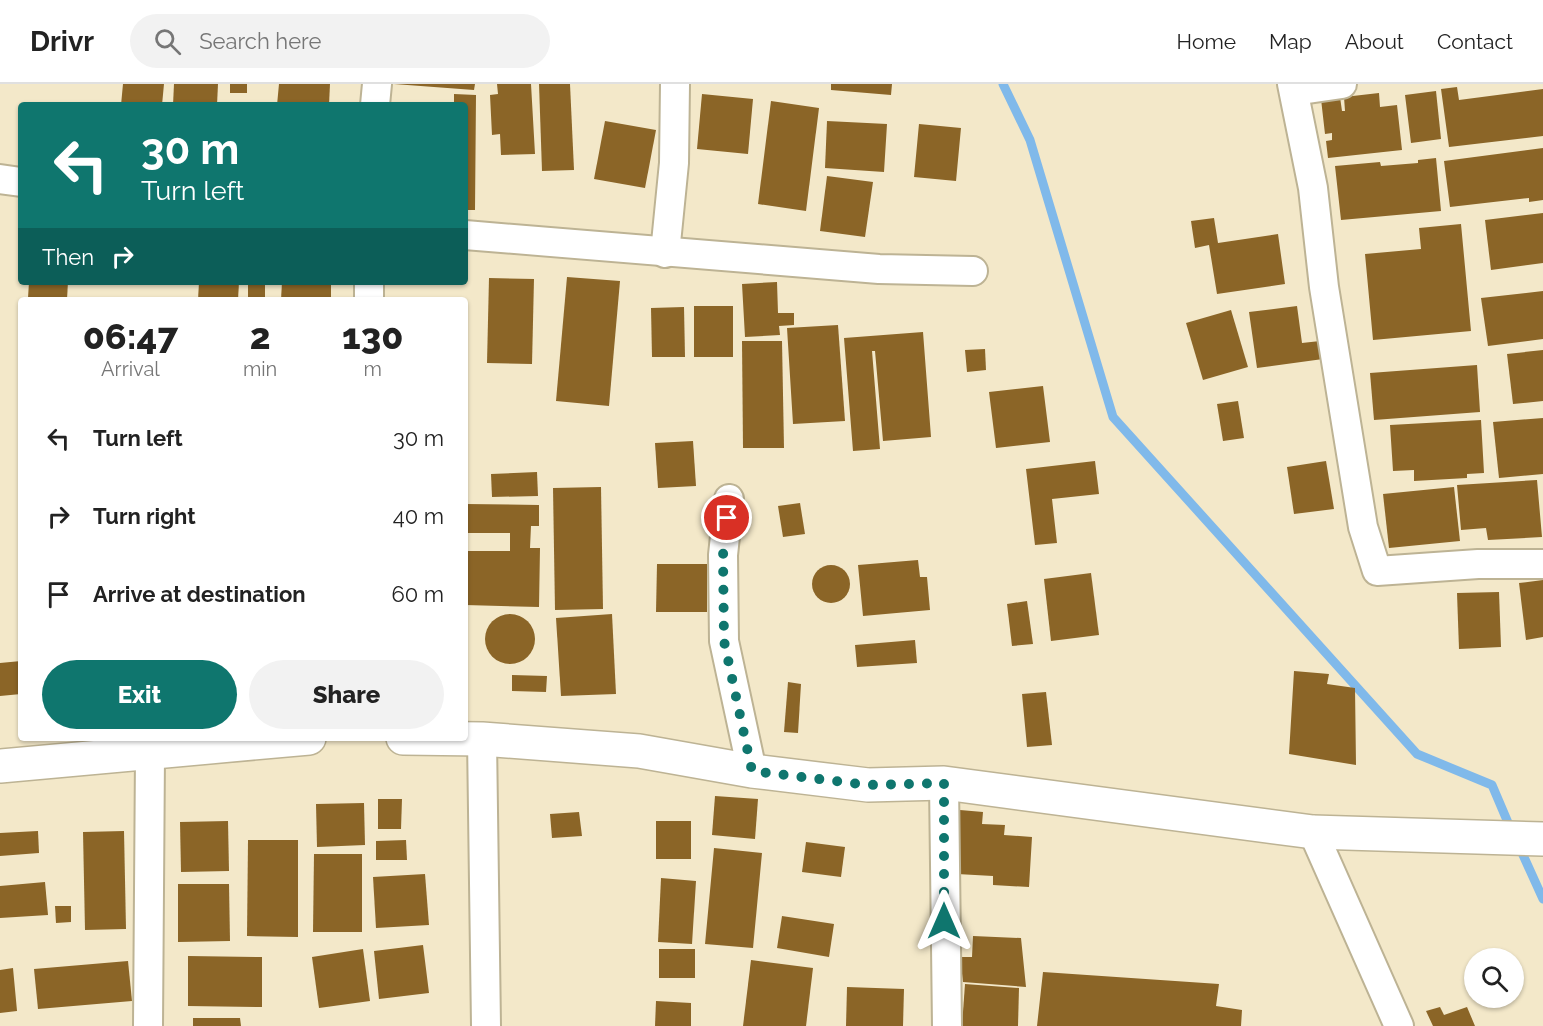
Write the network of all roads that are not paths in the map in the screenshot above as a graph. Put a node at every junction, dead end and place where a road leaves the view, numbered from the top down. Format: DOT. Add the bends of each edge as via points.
graph roads {
  1 [pos="377,84"];
  2 [pos="675,84"];
  3 [pos="1342,84"];
  4 [pos="1293,87"];
  5 [pos="375,102"];
  6 [pos="0,179"];
  7 [pos="18,182"];
  8 [pos="468,235"];
  9 [pos="665,253"];
  10 [pos="973,271"];
  11 [pos="729,499"];
  12 [pos="1543,564"];
  13 [pos="468,739"];
  14 [pos="482,739"];
  15 [pos="279,741"];
  16 [pos="150,754"];
  17 [pos="0,765"];
  18 [pos="752,771"];
  19 [pos="944,783"];
  20 [pos="1313,832"];
  21 [pos="1543,839"];
  22 [pos="148,1026"];
  23 [pos="486,1026"];
  24 [pos="947,1026"];
  25 [pos="1399,1026"];
  1 -- 5 [label="street"];
  2 -- 9 [label="street" via="674,162"];
  3 -- 4 [label="street"];
  4 -- 12 [label="street" via="1313,188 1324,287 1363,527 1377,571"];
  6 -- 7 [label="street"];
  8 -- 9 [label="street"];
  9 -- 10 [label="street"];
  11 -- 18 [label="street" via="723,555 724,641"];
  13 -- 14 [label="main road"];
  14 -- 18 [label="main road" via="639,751"];
  14 -- 23 [label="street"];
  15 -- 16 [label="main road"];
  16 -- 17 [label="main road"];
  16 -- 22 [label="street"];
  18 -- 19 [label="main road" via="868,785"];
  19 -- 20 [label="main road"];
  19 -- 24 [label="street"];
  20 -- 21 [label="main road"];
  20 -- 25 [label="street"];
}
